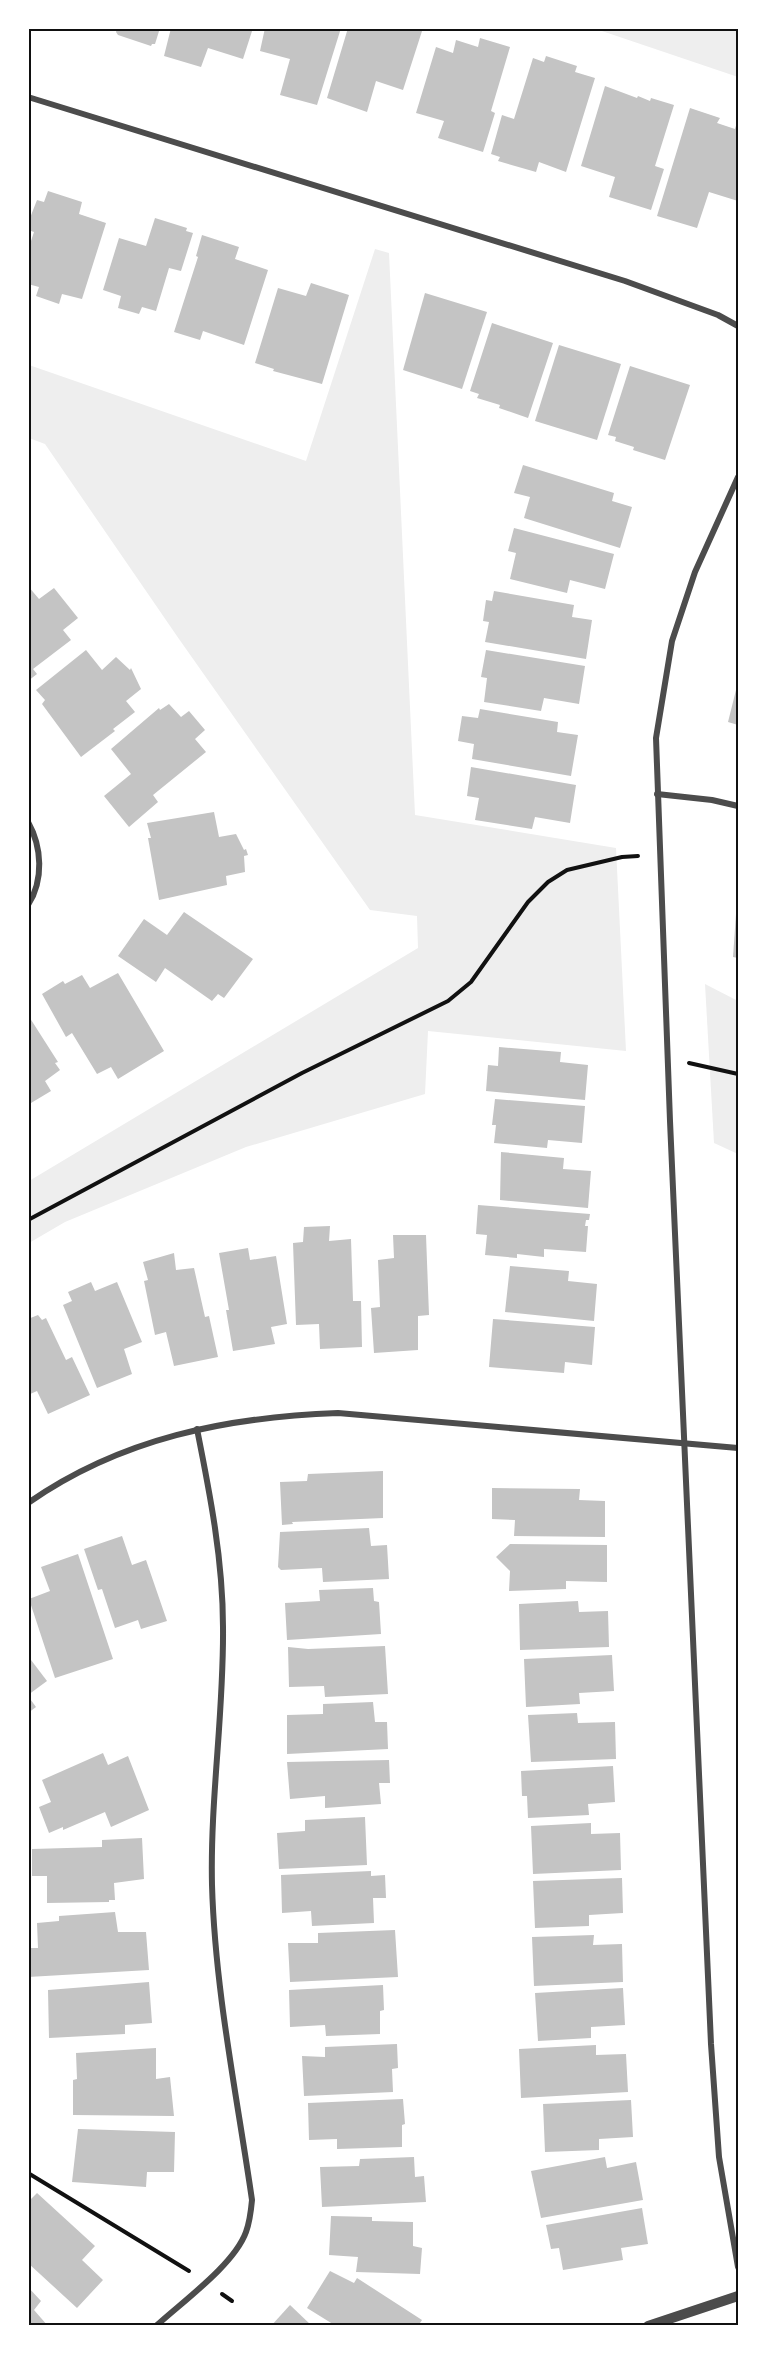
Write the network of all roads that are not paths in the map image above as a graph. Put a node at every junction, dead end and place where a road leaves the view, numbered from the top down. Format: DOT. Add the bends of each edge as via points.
graph roads {
  1 [pos="28,97"];
  2 [pos="738,326"];
  3 [pos="738,477"];
  4 [pos="657,794"];
  5 [pos="738,807"];
  6 [pos="28,822"];
  7 [pos="28,905"];
  8 [pos="197,1429"];
  9 [pos="684,1444"];
  10 [pos="738,1448"];
  11 [pos="28,1503"];
  12 [pos="738,2267"];
  13 [pos="738,2296"];
  14 [pos="156,2325"];
  15 [pos="648,2325"];
  1 -- 2 [label="street" via="625,281"];
  3 -- 4 [label="street" via="695,572 672,640 656,738"];
  4 -- 5 [label="street"];
  4 -- 9 [label="street"];
  6 -- 7 [label="street" via="37,842 40,869"];
  8 -- 9 [label="street" via="254,1419 338,1413"];
  8 -- 11 [label="street" via="124,1452"];
  8 -- 14 [label="street" via="218,1551 223,1626 214,1808 214,1942 252,2200 246,2233 234,2255"];
  9 -- 10 [label="street"];
  9 -- 12 [label="street" via="715,2112"];
  13 -- 15 [label="street"];
}
